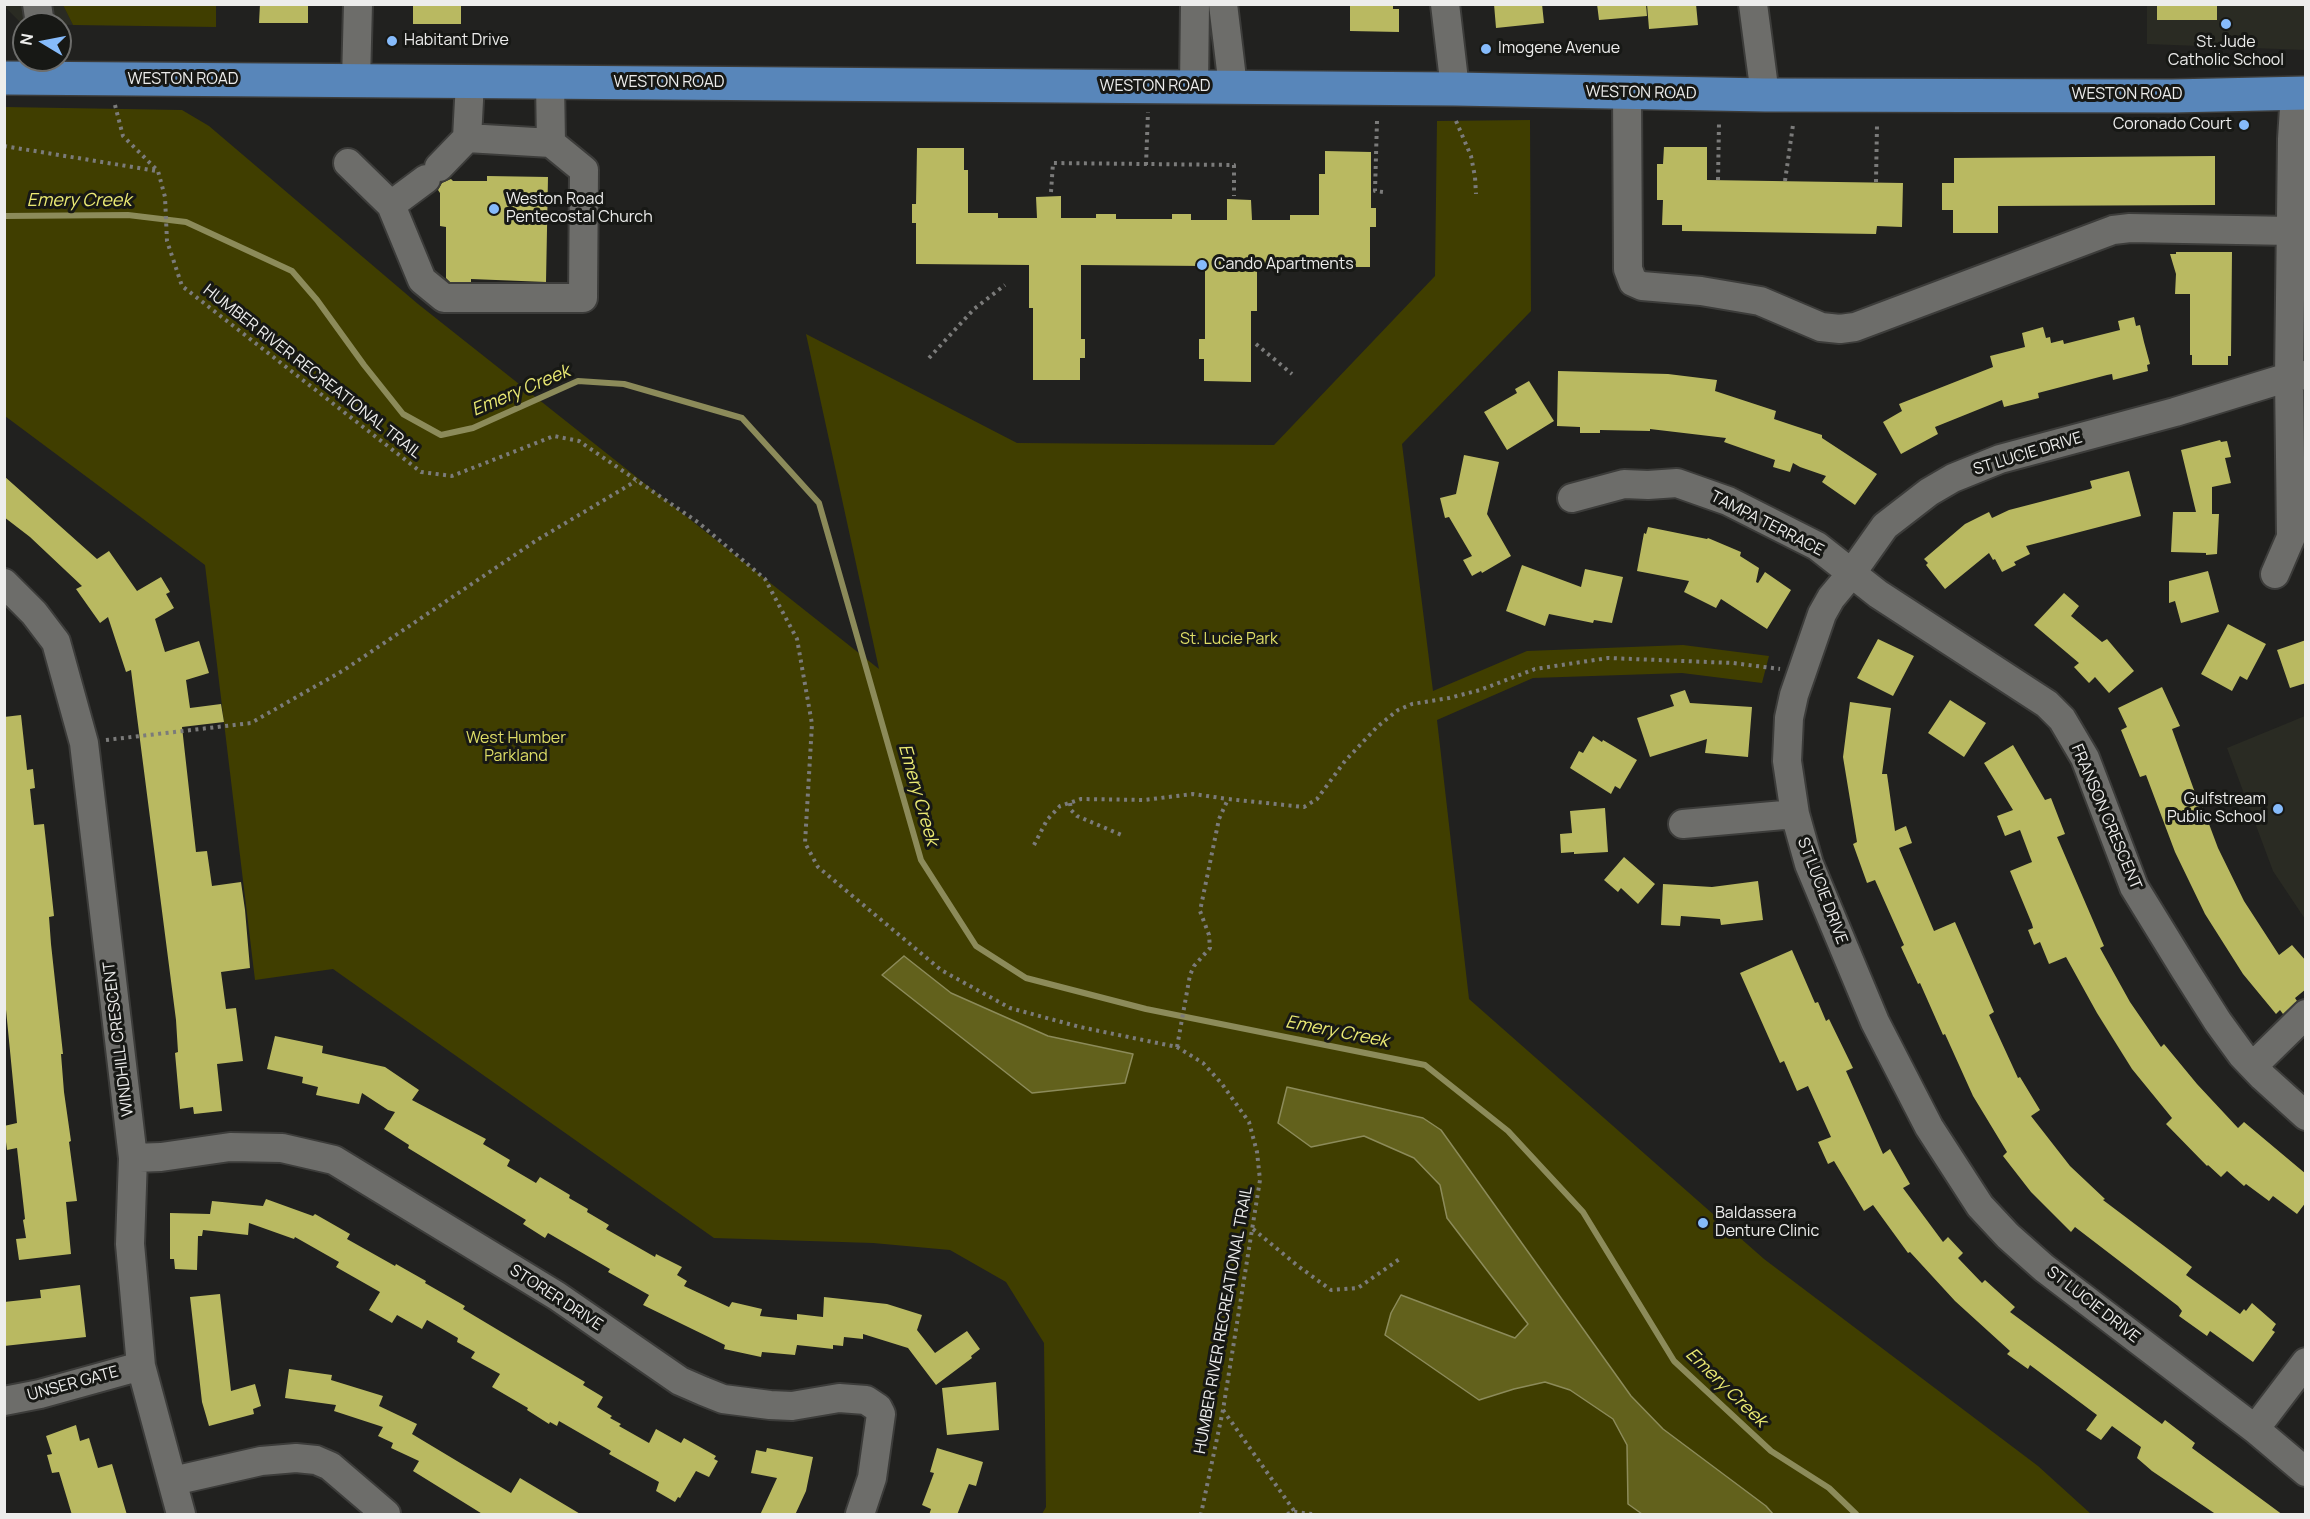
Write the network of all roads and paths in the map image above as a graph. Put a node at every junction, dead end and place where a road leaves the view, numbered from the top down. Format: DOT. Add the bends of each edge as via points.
graph roads {
  1 [pos="358,4"];
  2 [pos="1195,4"];
  3 [pos="1223,4"];
  4 [pos="1445,4"];
  5 [pos="1753,4"];
  6 [pos="31,72"];
  7 [pos="63,72"];
  8 [pos="4,78"];
  9 [pos="108,79"];
  10 [pos="356,81"];
  11 [pos="470,82"];
  12 [pos="550,82"];
  13 [pos="1194,87"];
  14 [pos="1233,87"];
  15 [pos="1627,92"];
  16 [pos="2300,93"];
  17 [pos="1765,95"];
  18 [pos="1456,105"];
  19 [pos="1148,111"];
  20 [pos="1377,121"];
  21 [pos="1719,123"];
  22 [pos="1793,125"];
  23 [pos="1877,125"];
  24 [pos="467,138"];
  25 [pos="551,143"];
  26 [pos="4,146"];
  27 [pos="348,164"];
  28 [pos="1146,165"];
  29 [pos="158,171"];
  30 [pos="1718,180"];
  31 [pos="1785,181"];
  32 [pos="1876,182"];
  33 [pos="1051,192"];
  34 [pos="1383,192"];
  35 [pos="1476,194"];
  36 [pos="1234,196"];
  37 [pos="391,205"];
  38 [pos="2291,231"];
  39 [pos="1005,285"];
  40 [pos="1256,344"];
  41 [pos="929,358"];
  42 [pos="1292,374"];
  43 [pos="2297,376"];
  44 [pos="637,480"];
  45 [pos="1572,498"];
  46 [pos="1851,574"];
  47 [pos="2275,574"];
  48 [pos="4,583"];
  49 [pos="1802,672"];
  50 [pos="84,743"];
  51 [pos="1228,799"];
  52 [pos="1070,803"];
  53 [pos="1795,814"];
  54 [pos="1683,824"];
  55 [pos="1124,836"];
  56 [pos="1034,845"];
  57 [pos="2306,1014"];
  58 [pos="1176,1047"];
  59 [pos="2253,1066"];
  60 [pos="2306,1116"];
  61 [pos="133,1158"];
  62 [pos="1253,1228"];
  63 [pos="1401,1258"];
  64 [pos="2306,1362"];
  65 [pos="141,1366"];
  66 [pos="4,1401"];
  67 [pos="1223,1410"];
  68 [pos="2255,1429"];
  69 [pos="2306,1472"];
  70 [pos="173,1481"];
  71 [pos="1295,1512"];
  72 [pos="182,1515"];
  73 [pos="386,1515"];
  74 [pos="860,1515"];
  75 [pos="1201,1515"];
  76 [pos="1287,1515"];
  77 [pos="1312,1515"];
  1 -- 10 [label="street"];
  2 -- 13 [label="street"];
  3 -- 14 [label="street"];
  4 -- 18 [label="street"];
  5 -- 17 [label="street"];
  6 -- 8 [label="main road, WESTON ROAD"];
  7 -- 9 [label="main road, WESTON ROAD"];
  9 -- 10 [label="main road, WESTON ROAD"];
  9 -- 29 [label="path" via="123,136"];
  10 -- 11 [label="main road, WESTON ROAD"];
  11 -- 12 [label="main road, WESTON ROAD"];
  11 -- 24 [label="street"];
  12 -- 13 [label="main road, WESTON ROAD"];
  12 -- 25 [label="street"];
  13 -- 14 [label="main road, WESTON ROAD"];
  14 -- 18 [label="main road, WESTON ROAD"];
  15 -- 17 [label="main road, WESTON ROAD"];
  15 -- 18 [label="main road, WESTON ROAD"];
  15 -- 38 [label="street" via="1628,269 1633,282 1760,301 1821,327 1855,327 2112,230"];
  16 -- 17 [label="main road, WESTON ROAD"];
  16 -- 38 [label="street"];
  18 -- 35 [label="path" via="1471,156"];
  19 -- 28 [label="path"];
  20 -- 34 [label="path" via="1375,191"];
  21 -- 30 [label="path"];
  22 -- 31 [label="path"];
  23 -- 32 [label="path"];
  24 -- 25 [label="street"];
  24 -- 37 [label="street" via="433,173"];
  25 -- 37 [label="street" via="584,170 583,298 444,298 422,280"];
  26 -- 29 [label="path"];
  27 -- 37 [label="street"];
  28 -- 33 [label="path" via="1053,162"];
  28 -- 36 [label="path" via="1234,165"];
  29 -- 44 [label="path, HUMBER RIVER RECREATIONAL TRAIL" via="165,197 167,241 182,286 421,472 452,476 554,436 579,441"];
  38 -- 43 [label="street"];
  39 -- 41 [label="path" via="974,309"];
  40 -- 42 [label="path"];
  43 -- 46 [label="street, ST LUCIE DRIVE" via="2000,459 1953,478 1885,526"];
  43 -- 47 [label="street" via="2291,537"];
  44 -- 50 [label="path" via="537,540 344,670 251,723"];
  44 -- 58 [label="path, HUMBER RIVER RECREATIONAL TRAIL" via="699,523 765,579 797,639 812,724 805,843 818,867 941,970 1010,1008"];
  45 -- 46 [label="street, TAMPA TERRACE" via="1624,484 1677,483 1728,501 1817,546"];
  46 -- 49 [label="street, ST LUCIE DRIVE" via="1822,614"];
  46 -- 59 [label="street, FRANSON CRESCENT" via="2047,704 2062,719 2085,758 2134,886 2218,1022"];
  48 -- 50 [label="street, WINDHILL CRESCENT" via="56,642"];
  49 -- 51 [label="path" via="1733,663 1608,658 1535,669 1480,690 1398,710 1345,761 1317,799 1304,807"];
  49 -- 53 [label="street, ST LUCIE DRIVE" via="1790,718 1787,761"];
  50 -- 61 [label="street, WINDHILL CRESCENT"];
  51 -- 52 [label="path" via="1193,794 1144,800 1081,799"];
  51 -- 58 [label="path" via="1219,819 1200,911 1210,948 1194,966"];
  52 -- 55 [label="path" via="1077,816"];
  52 -- 56 [label="path" via="1047,820"];
  53 -- 54 [label="street"];
  53 -- 68 [label="street, ST LUCIE DRIVE" via="1809,864 1875,1022 1929,1127 1980,1206 2044,1268"];
  57 -- 59 [label="street"];
  58 -- 62 [label="path, HUMBER RIVER RECREATIONAL TRAIL" via="1203,1064 1249,1122 1260,1180"];
  59 -- 60 [label="street, FRANSON CRESCENT"];
  61 -- 65 [label="street, WINDHILL CRESCENT" via="130,1244"];
  61 -- 74 [label="street, STORER DRIVE" via="230,1147 282,1148 334,1160 557,1296 680,1381 723,1399 770,1405 792,1406 840,1398 866,1400 881,1414 872,1478"];
  62 -- 63 [label="path" via="1331,1290 1358,1288"];
  62 -- 67 [label="path, HUMBER RIVER RECREATIONAL TRAIL"];
  64 -- 68 [label="street"];
  65 -- 66 [label="street, UNSER GATE"];
  65 -- 70 [label="street, WINDHILL CRESCENT"];
  67 -- 71 [label="path"];
  67 -- 75 [label="path, HUMBER RIVER RECREATIONAL TRAIL"];
  68 -- 69 [label="street, ST LUCIE DRIVE"];
  70 -- 72 [label="street, WINDHILL CRESCENT"];
  70 -- 73 [label="street" via="261,1461 316,1460 330,1466"];
  71 -- 76 [label="path"];
  71 -- 77 [label="path"];
}
